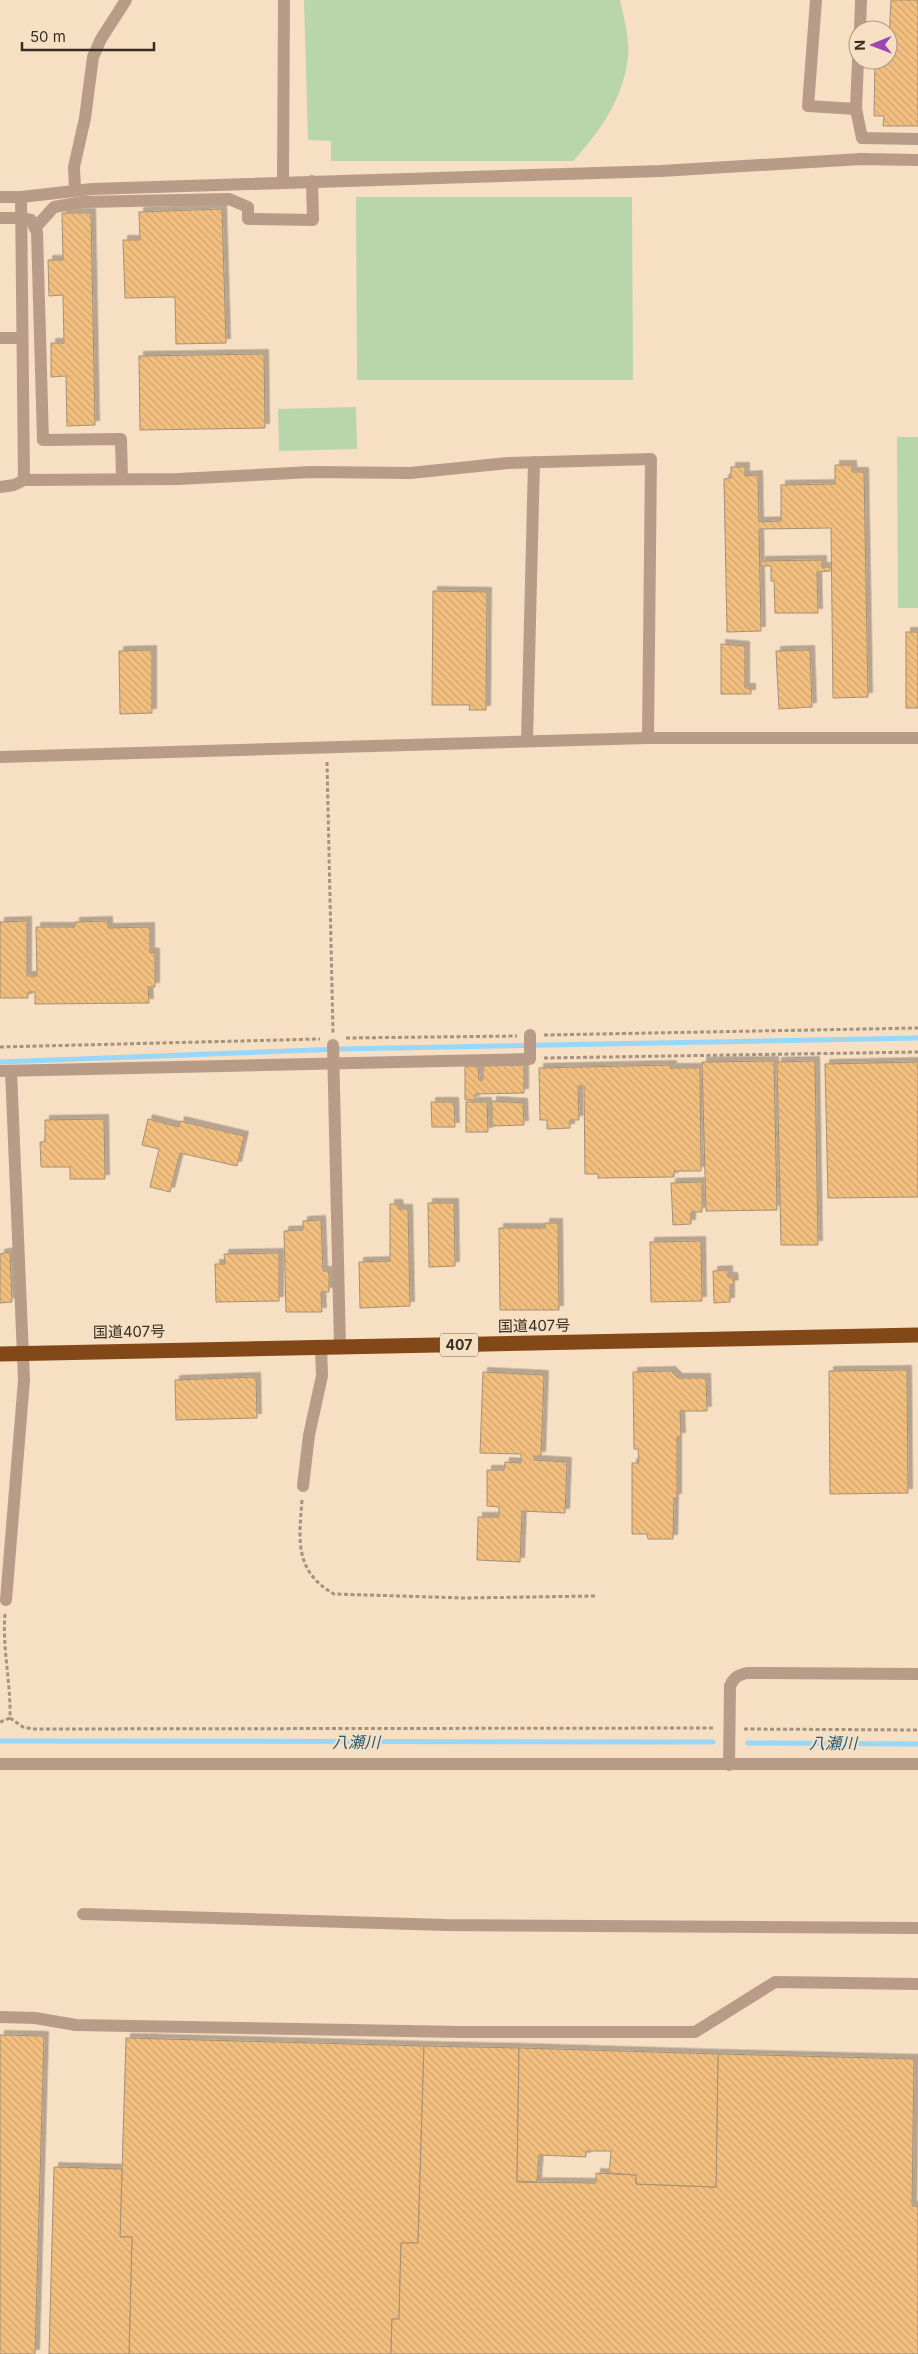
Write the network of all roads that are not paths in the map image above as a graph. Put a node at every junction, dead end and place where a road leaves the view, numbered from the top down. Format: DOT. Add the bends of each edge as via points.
graph roads {
  1 [pos="126,0"];
  2 [pos="284,0"];
  3 [pos="816,0"];
  4 [pos="861,0"];
  5 [pos="860,20"];
  6 [pos="858,70"];
  7 [pos="856,109"];
  8 [pos="918,139"];
  9 [pos="918,160"];
  10 [pos="312,181"];
  11 [pos="283,182"];
  12 [pos="75,190"];
  13 [pos="2,197"];
  14 [pos="21,197"];
  15 [pos="0,218"];
  16 [pos="21,218"];
  17 [pos="35,228"];
  18 [pos="0,338"];
  19 [pos="22,338"];
  20 [pos="534,462"];
  21 [pos="122,479"];
  22 [pos="24,480"];
  23 [pos="0,487"];
  24 [pos="648,738"];
  25 [pos="918,738"];
  26 [pos="527,741"];
  27 [pos="0,757"];
  28 [pos="530,1038"];
  29 [pos="333,1042"];
  30 [pos="333,1061"];
  31 [pos="5,1071"];
  32 [pos="918,1335"];
  33 [pos="321,1347"];
  34 [pos="340,1347"];
  35 [pos="23,1352"];
  36 [pos="0,1354"];
  37 [pos="303,1486"];
  38 [pos="6,1600"];
  39 [pos="918,1674"];
  40 [pos="0,1764"];
  41 [pos="918,1764"];
  42 [pos="729,1765"];
  43 [pos="84,1914"];
  44 [pos="918,1928"];
  45 [pos="918,1984"];
  46 [pos="0,2017"];
  1 -- 12 [label="street" via="101,38 93,57 74,167"];
  2 -- 11 [label="street"];
  3 -- 7 [label="street" via="808,106"];
  4 -- 5 [label="street"];
  6 -- 7 [label="street"];
  7 -- 8 [label="street" via="862,138"];
  9 -- 10 [label="street" via="861,159 661,172"];
  10 -- 11 [label="street"];
  10 -- 17 [label="street" via="313,220 248,218 248,207 229,199 84,202 54,208"];
  11 -- 12 [label="street"];
  12 -- 14 [label="street"];
  13 -- 14 [label="street"];
  14 -- 16 [label="street"];
  15 -- 16 [label="street"];
  16 -- 17 [label="street" via="31,220"];
  16 -- 19 [label="street"];
  17 -- 21 [label="street" via="43,440 121,439"];
  18 -- 19 [label="street"];
  19 -- 22 [label="street"];
  20 -- 21 [label="street" via="410,473 311,472"];
  20 -- 24 [label="street" via="651,459"];
  20 -- 26 [label="street"];
  21 -- 22 [label="street"];
  22 -- 23 [label="street" via="14,486"];
  24 -- 25 [label="street"];
  24 -- 26 [label="street"];
  26 -- 27 [label="street"];
  28 -- 30 [label="street" via="530,1057"];
  29 -- 30 [label="street"];
  30 -- 31 [label="street"];
  30 -- 34 [label="street"];
  31 -- 35 [label="street"];
  32 -- 34 [label="highway, 国道407号 / 407"];
  33 -- 34 [label="highway, 国道407号 / 407"];
  33 -- 35 [label="highway, 国道407号 / 407"];
  33 -- 37 [label="street" via="322,1376 309,1435"];
  35 -- 36 [label="highway, 国道407号 / 407"];
  35 -- 38 [label="street" via="24,1380"];
  39 -- 42 [label="street" via="739,1675 733,1678 730,1686"];
  40 -- 42 [label="street"];
  41 -- 42 [label="street"];
  43 -- 44 [label="street" via="446,1925"];
  45 -- 46 [label="street" via="775,1982 695,2032 76,2026 35,2018"];
}
